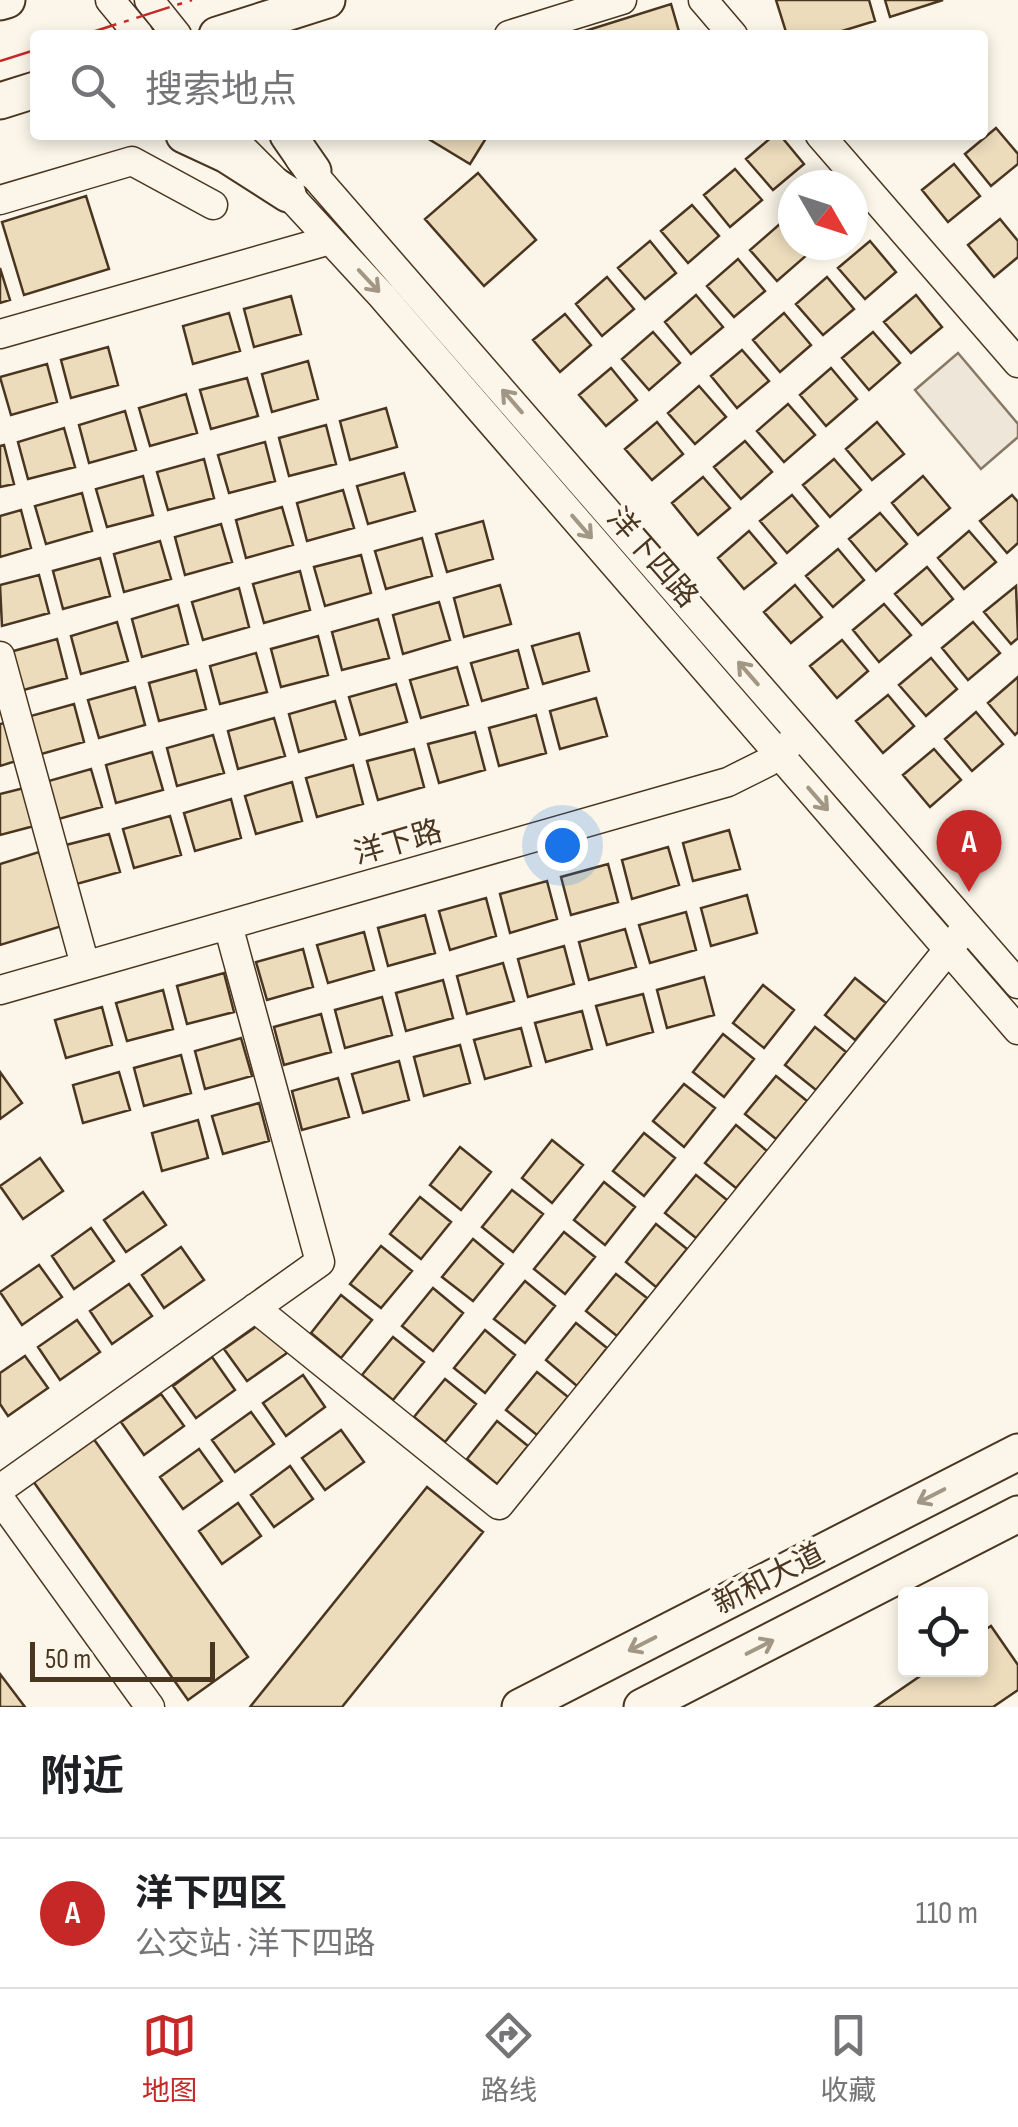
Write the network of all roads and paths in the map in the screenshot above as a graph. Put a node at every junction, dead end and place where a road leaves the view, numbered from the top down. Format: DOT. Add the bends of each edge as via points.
graph roads {
  1 [pos="110,0"];
  2 [pos="149,0"];
  3 [pos="622,0"];
  4 [pos="702,0"];
  5 [pos="320,2"];
  6 [pos="135,30"];
  7 [pos="173,30"];
  8 [pos="232,30"];
  9 [pos="286,30"];
  10 [pos="526,30"];
  11 [pos="729,30"];
  12 [pos="30,92"];
  13 [pos="0,103"];
  14 [pos="30,106"];
  15 [pos="195,140"];
  16 [pos="237,140"];
  17 [pos="277,140"];
  18 [pos="289,140"];
  19 [pos="824,140"];
  20 [pos="301,182"];
  21 [pos="0,200"];
  22 [pos="213,205"];
  23 [pos="330,240"];
  24 [pos="0,334"];
  25 [pos="1018,363"];
  26 [pos="0,656"];
  27 [pos="801,734"];
  28 [pos="779,754"];
  29 [pos="228,925"];
  30 [pos="968,926"];
  31 [pos="948,950"];
  32 [pos="86,966"];
  33 [pos="1018,984"];
  34 [pos="0,990"];
  35 [pos="1018,1030"];
  36 [pos="255,1308"];
  37 [pos="1018,1452"];
  38 [pos="0,1490"];
  39 [pos="0,1499"];
  40 [pos="1018,1514"];
  41 [pos="150,1707"];
  42 [pos="520,1707"];
  43 [pos="642,1707"];
  1 -- 6 [label="street"];
  2 -- 7 [label="street"];
  3 -- 10 [label="street"];
  4 -- 11 [label="street"];
  5 -- 8 [label="main road"];
  5 -- 9 [label="main road"];
  12 -- 13 [label="main road"];
  13 -- 14 [label="main road"];
  15 -- 20 [label="main road"];
  16 -- 20 [label="street, 洋下四路"];
  17 -- 20 [label="street, 洋下四路"];
  18 -- 20 [label="main road"];
  19 -- 25 [label="street"];
  20 -- 23 [label="street, 洋下四路"];
  27 -- 20 [label="street, 洋下四路, one-way"];
  21 -- 22 [label="street" via="132,161"];
  23 -- 24 [label="street"];
  23 -- 28 [label="street, 洋下四路, one-way"];
  26 -- 32 [label="street"];
  27 -- 28 [label="street, 洋下路"];
  27 -- 30 [label="street, 洋下四路"];
  28 -- 29 [label="street, 洋下路" via="728,782"];
  28 -- 31 [label="street, 洋下四路, one-way"];
  29 -- 32 [label="street, 洋下路"];
  29 -- 36 [label="street" via="320,1262"];
  30 -- 31 [label="street"];
  30 -- 33 [label="street, 洋下四路"];
  31 -- 35 [label="street, 洋下四路"];
  31 -- 36 [label="street" via="500,1505"];
  32 -- 34 [label="street, 洋下路"];
  36 -- 38 [label="street"];
  37 -- 42 [label="main road, 新和大道, one-way"];
  39 -- 41 [label="street"];
  43 -- 40 [label="main road, 新和大道, one-way"];
}
